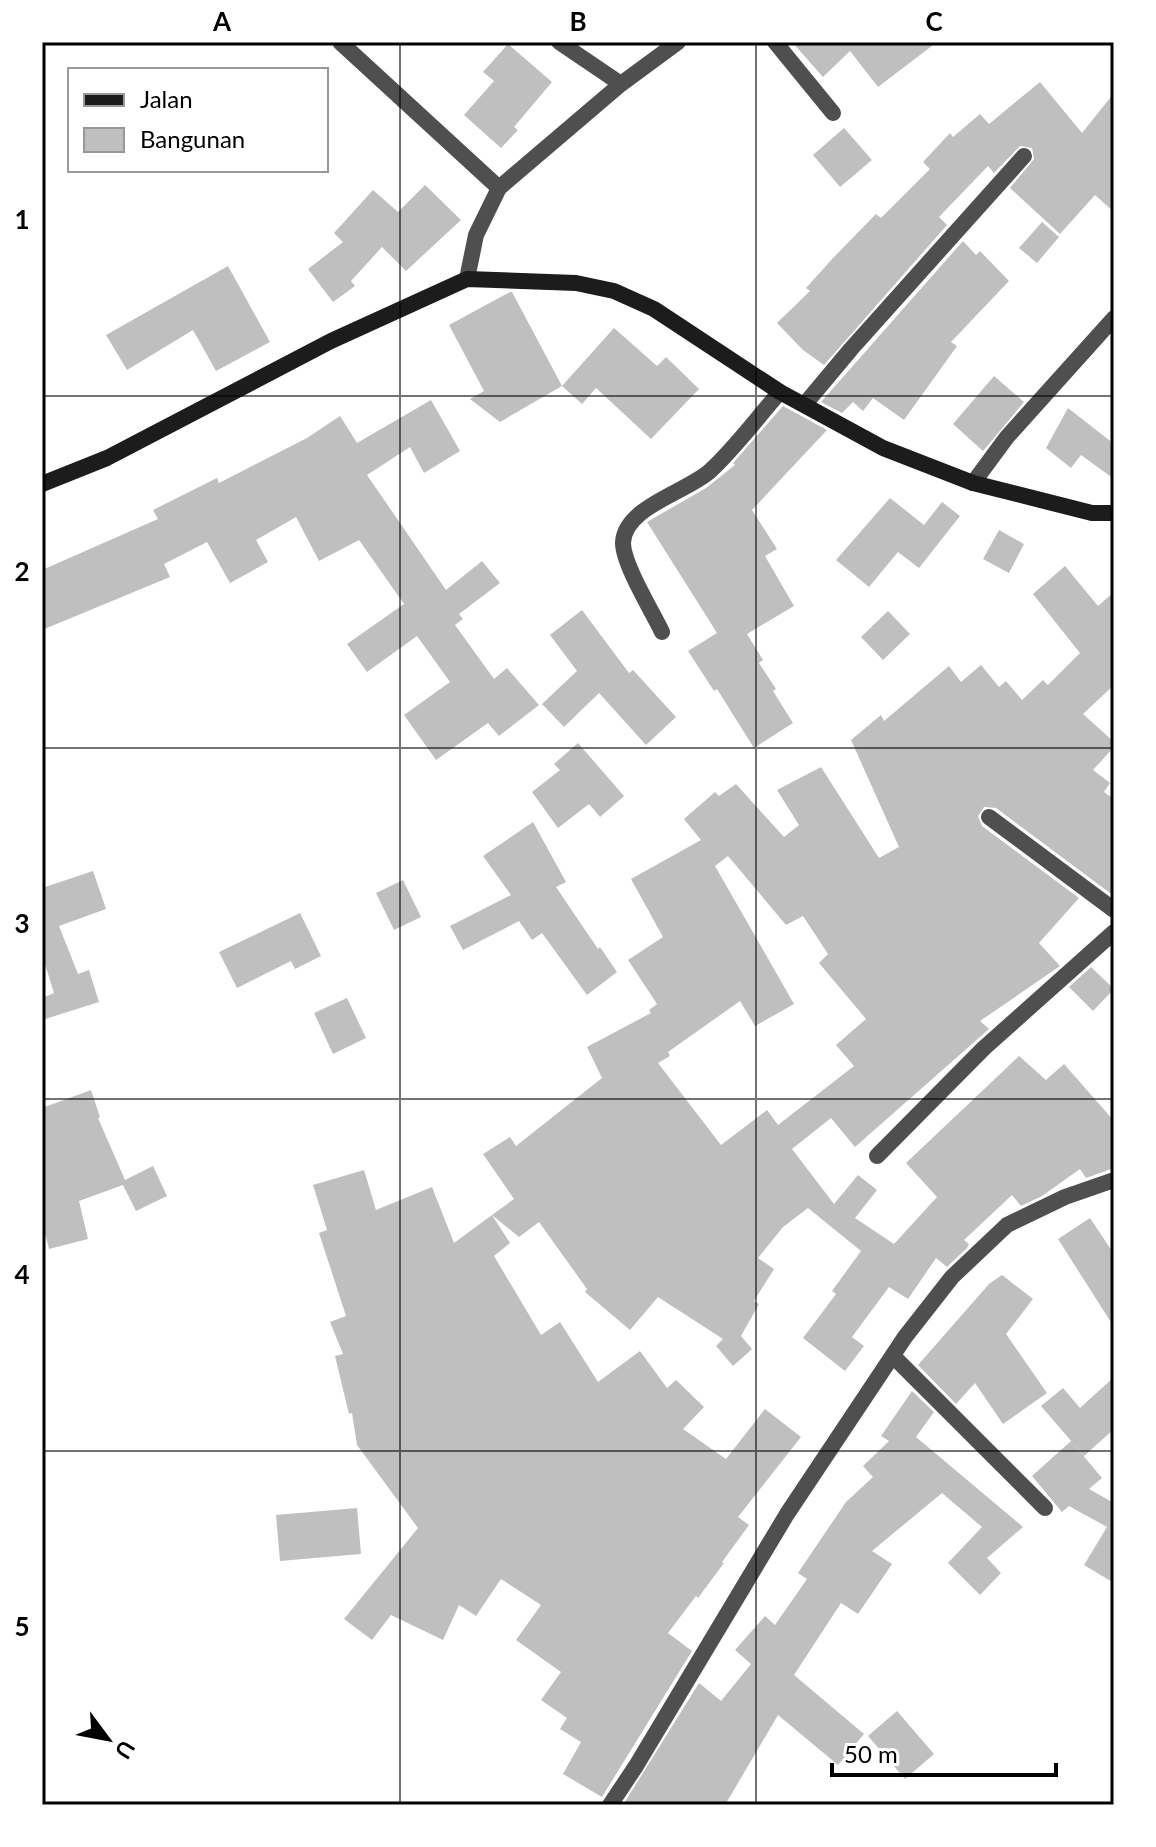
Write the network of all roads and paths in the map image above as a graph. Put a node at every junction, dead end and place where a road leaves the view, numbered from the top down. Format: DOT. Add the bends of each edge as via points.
graph roads {
  1 [pos="340,42"];
  2 [pos="559,42"];
  3 [pos="678,42"];
  4 [pos="775,42"];
  5 [pos="621,84"];
  6 [pos="833,113"];
  7 [pos="1024,156"];
  8 [pos="499,188"];
  9 [pos="467,279"];
  10 [pos="1114,318"];
  11 [pos="780,392"];
  12 [pos="805,404"];
  13 [pos="973,483"];
  14 [pos="42,484"];
  15 [pos="1114,513"];
  16 [pos="662,632"];
  17 [pos="989,817"];
  18 [pos="1114,910"];
  19 [pos="1114,932"];
  20 [pos="877,1156"];
  21 [pos="1114,1180"];
  22 [pos="893,1356"];
  23 [pos="1045,1508"];
  24 [pos="610,1805"];
  1 -- 8 [label="street"];
  2 -- 5 [label="street"];
  3 -- 5 [label="street"];
  4 -- 6 [label="street"];
  5 -- 8 [label="street"];
  7 -- 12 [label="street"];
  8 -- 9 [label="street" via="476,235"];
  9 -- 11 [label="street" via="576,283 614,291 654,309"];
  9 -- 14 [label="street" via="331,341 107,458"];
  10 -- 13 [label="street" via="1007,437"];
  11 -- 12 [label="street"];
  11 -- 16 [label="street" via="709,472 632,520 623,540 625,557"];
  12 -- 13 [label="street" via="883,448"];
  13 -- 15 [label="street" via="1092,513"];
  17 -- 18 [label="street"];
  19 -- 20 [label="street" via="984,1048"];
  21 -- 22 [label="street" via="1007,1225 952,1277"];
  22 -- 23 [label="street"];
  22 -- 24 [label="street" via="787,1514"];
}
